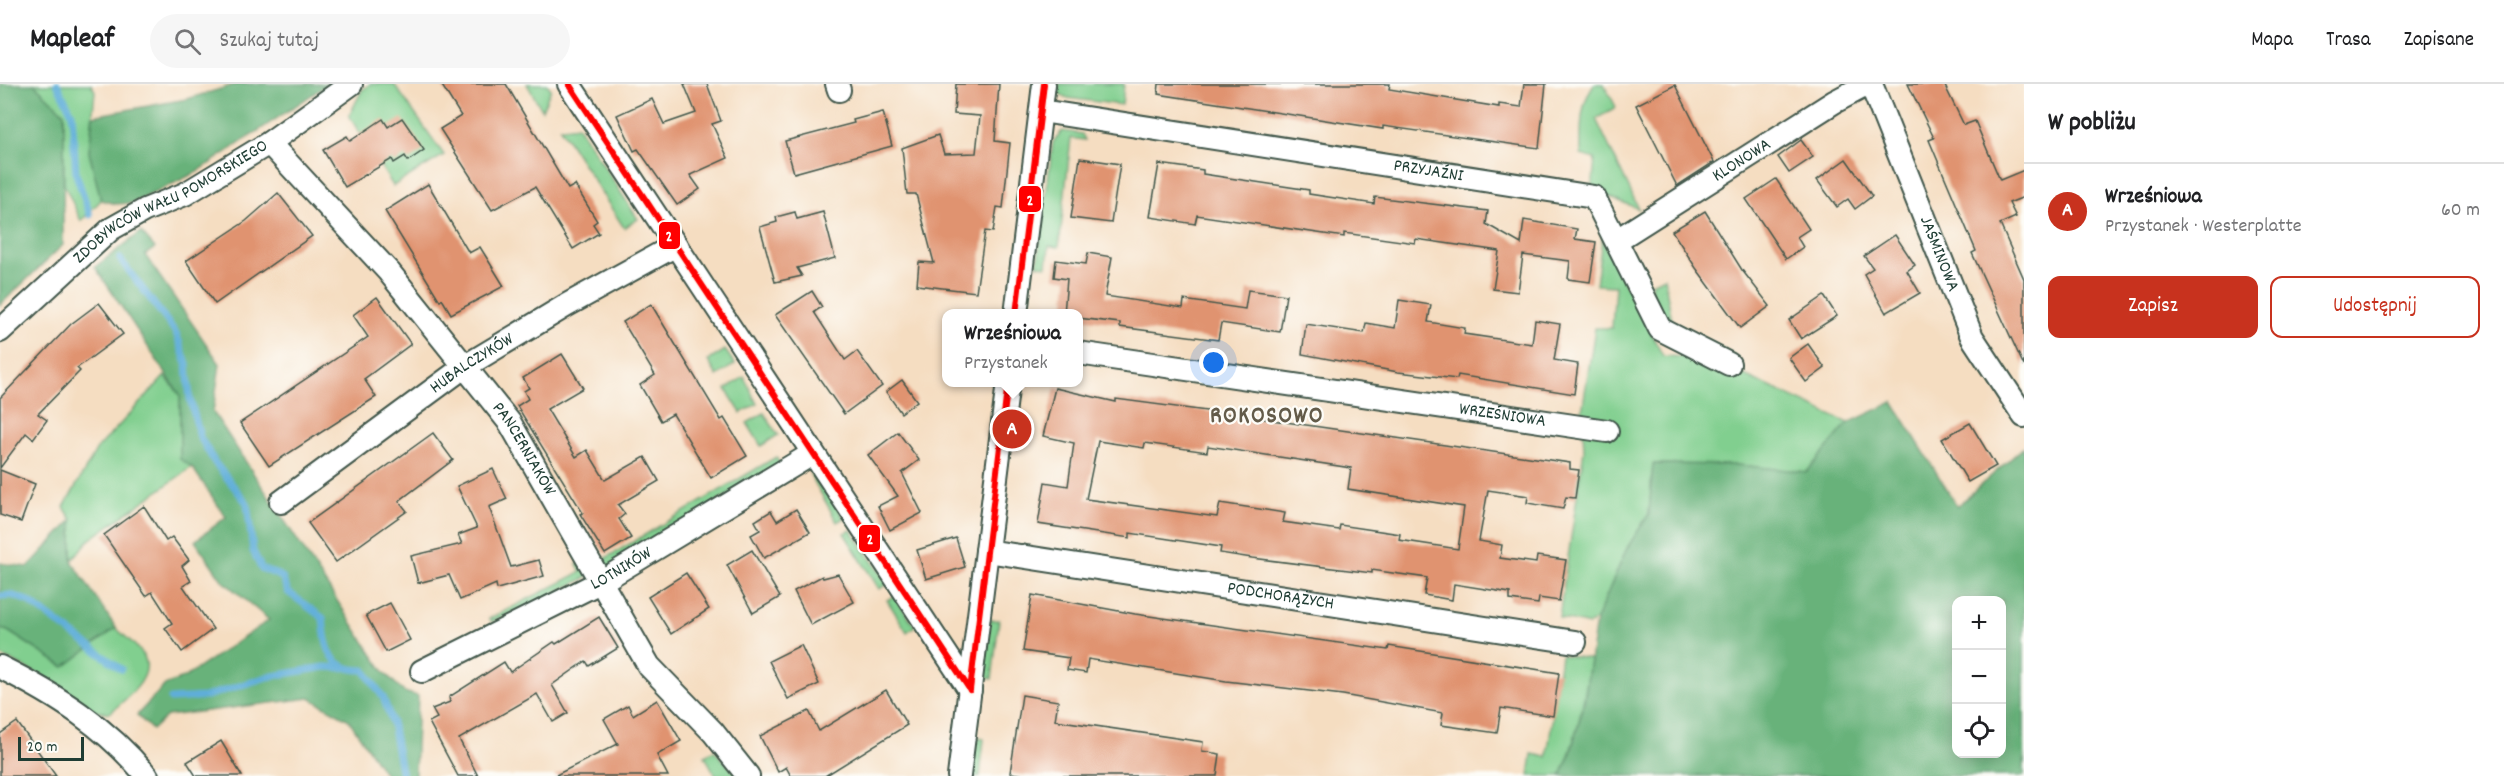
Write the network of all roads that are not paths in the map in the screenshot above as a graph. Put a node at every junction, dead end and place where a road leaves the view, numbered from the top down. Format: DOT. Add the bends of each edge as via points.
graph roads {
  1 [pos="351,84"];
  2 [pos="569,84"];
  3 [pos="1044,84"];
  4 [pos="1870,84"];
  5 [pos="1041,111"];
  6 [pos="269,144"];
  7 [pos="1617,240"];
  8 [pos="676,245"];
  9 [pos="1017,309"];
  10 [pos="0,331"];
  11 [pos="1083,354"];
  12 [pos="1729,364"];
  13 [pos="464,367"];
  14 [pos="1007,387"];
  15 [pos="2024,416"];
  16 [pos="1607,430"];
  17 [pos="812,454"];
  18 [pos="281,502"];
  19 [pos="987,551"];
  20 [pos="602,581"];
  21 [pos="1575,642"];
  22 [pos="0,667"];
  23 [pos="422,671"];
  24 [pos="970,690"];
  25 [pos="147,776"];
  26 [pos="748,776"];
  27 [pos="959,776"];
  1 -- 6 [label="street, ZDOBYWCÓW WAŁU POMORSKIEGO"];
  2 -- 8 [label="street"];
  3 -- 5 [label="street"];
  4 -- 7 [label="street, KLONOWA" via="1834,102"];
  4 -- 15 [label="street, JAŚMINOWA" via="1972,337"];
  5 -- 7 [label="street, PRZYJAŹNI" via="1594,197"];
  5 -- 9 [label="street"];
  6 -- 10 [label="street, ZDOBYWCÓW WAŁU POMORSKIEGO" via="185,194 111,229"];
  6 -- 13 [label="street, PANCERNIAKÓW" via="389,272"];
  7 -- 12 [label="street, PRZYJAŹNI" via="1660,329"];
  8 -- 13 [label="street, HUBALCZYKÓW"];
  8 -- 17 [label="street"];
  11 -- 16 [label="street, WRZEŚNIOWA"];
  13 -- 18 [label="street, HUBALCZYKÓW"];
  13 -- 20 [label="street, PANCERNIAKÓW" via="510,423"];
  14 -- 19 [label="street"];
  17 -- 20 [label="street, LOTNIKÓW"];
  17 -- 24 [label="street"];
  19 -- 21 [label="street, PODCHORĄŻYCH"];
  19 -- 24 [label="street"];
  20 -- 23 [label="street, LOTNIKÓW"];
  20 -- 26 [label="street, PANCERNIAKÓW" via="650,666 713,732"];
  22 -- 25 [label="street" via="41,687 108,733"];
  24 -- 27 [label="street"];
}
